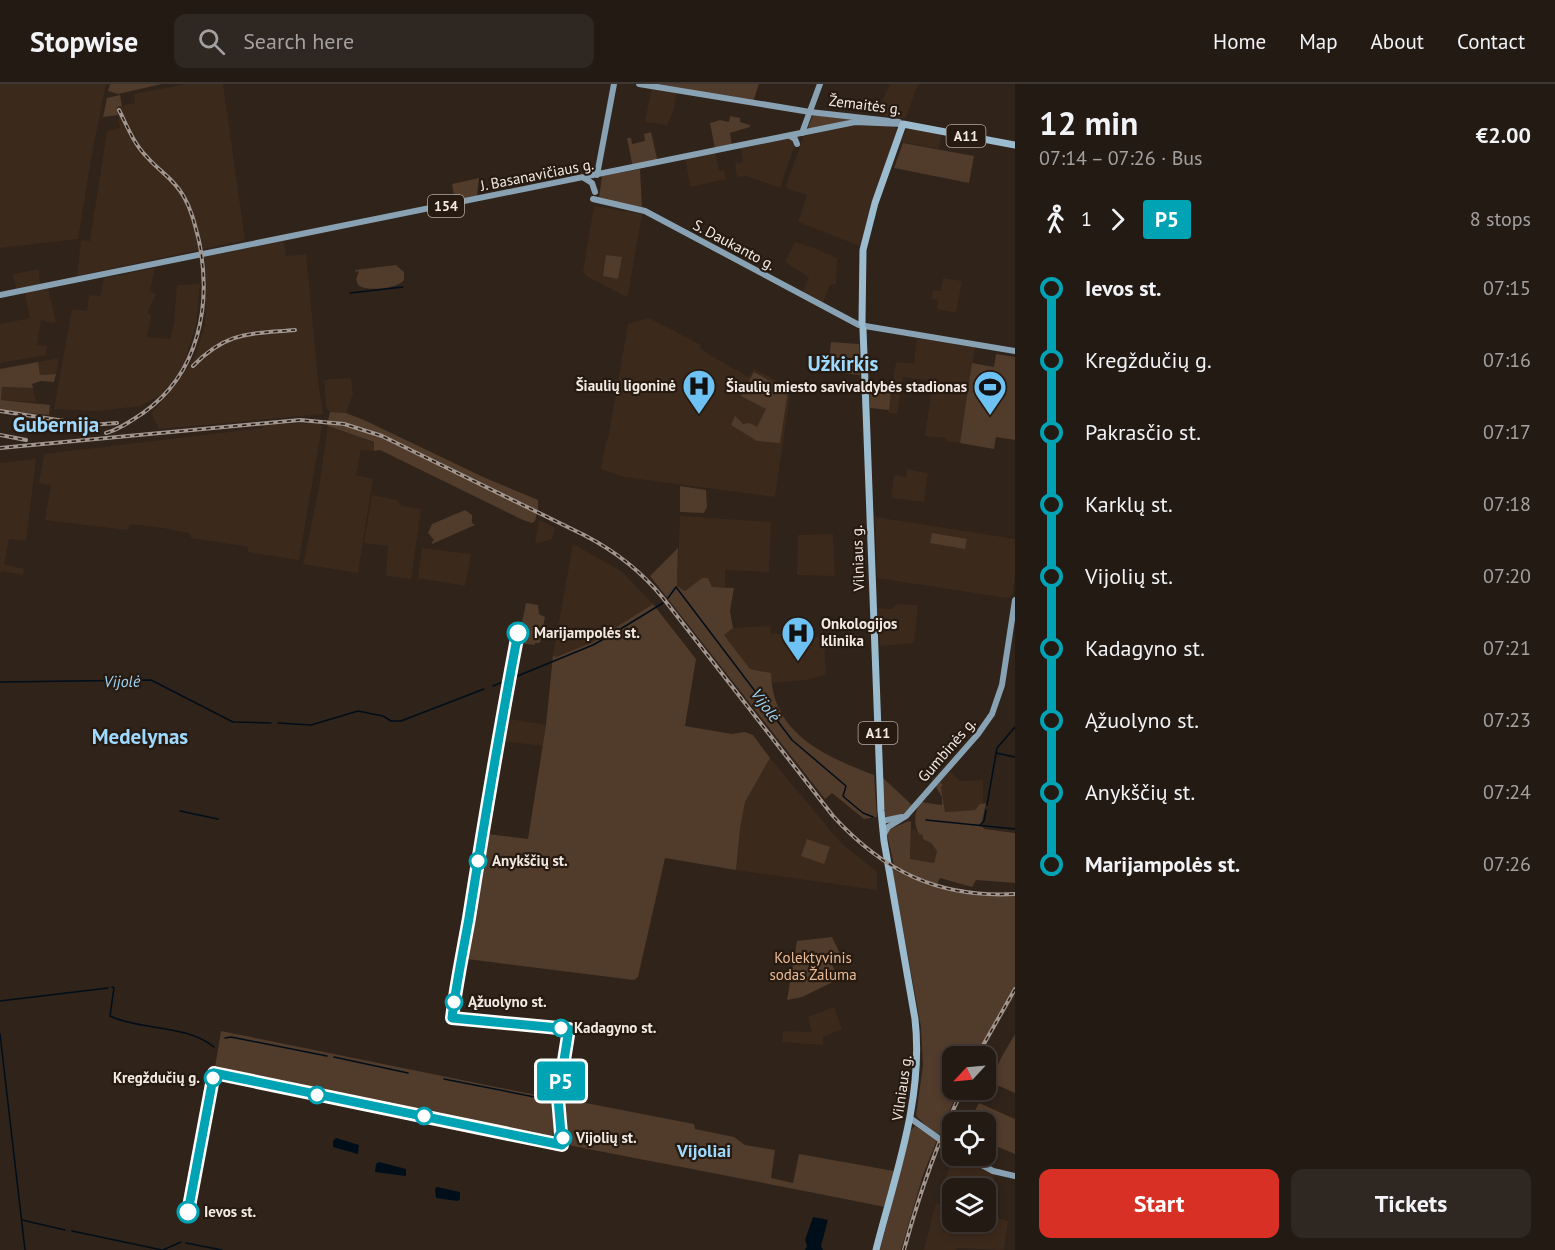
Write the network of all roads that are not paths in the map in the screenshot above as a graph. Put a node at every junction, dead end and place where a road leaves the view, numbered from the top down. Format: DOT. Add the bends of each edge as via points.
graph roads {
  1 [pos="614,84"];
  2 [pos="639,84"];
  3 [pos="820,84"];
  4 [pos="814,100"];
  5 [pos="810,112"];
  6 [pos="824,113"];
  7 [pos="903,124"];
  8 [pos="802,133"];
  9 [pos="789,136"];
  10 [pos="797,144"];
  11 [pos="1015,145"];
  12 [pos="597,175"];
  13 [pos="583,178"];
  14 [pos="0,295"];
  15 [pos="862,326"];
  16 [pos="1015,351"];
  17 [pos="1015,600"];
  18 [pos="906,816"];
  19 [pos="882,821"];
  20 [pos="884,841"];
  21 [pos="912,1119"];
  22 [pos="942,1141"];
  23 [pos="984,1166"];
  24 [pos="1015,1176"];
  25 [pos="878,1250"];
  1 -- 12 [label="main road"];
  2 -- 5 [label="main road, Žemaitės g."];
  3 -- 4 [label="main road"];
  4 -- 5 [label="main road"];
  4 -- 6 [label="main road" via="816,108"];
  5 -- 6 [label="main road, Žemaitės g."];
  5 -- 8 [label="main road"];
  6 -- 7 [label="main road, Žemaitės g." via="889,119"];
  7 -- 8 [label="main road, J. Basanavičiaus g. / 154" via="855,122"];
  7 -- 11 [label="highway, Žemaitės g. / A11"];
  7 -- 15 [label="highway, Vilniaus g. / A11" via="863,250"];
  8 -- 9 [label="main road, J. Basanavičiaus g. / 154"];
  9 -- 10 [label="main road"];
  9 -- 12 [label="main road, J. Basanavičiaus g. / 154"];
  12 -- 13 [label="main road, J. Basanavičiaus g. / 154"];
  13 -- 14 [label="main road, J. Basanavičiaus g. / 154"];
  13 -- 15 [label="main road, S. Daukanto g." via="592,183 594,196 650,213"];
  15 -- 16 [label="main road, S. Daukanto g."];
  15 -- 19 [label="highway, Vilniaus g. / A11"];
  17 -- 18 [label="main road, Gumbinės g." via="999,696 992,714"];
  18 -- 19 [label="main road"];
  18 -- 20 [label="main road, Gumbinės g." via="886,829"];
  19 -- 20 [label="highway, Vilniaus g. / A11"];
  20 -- 21 [label="highway, Vilniaus g. / A11" via="918,1047"];
  21 -- 22 [label="main road"];
  21 -- 25 [label="highway, Vilniaus g. / A11"];
  23 -- 24 [label="main road"];
}
